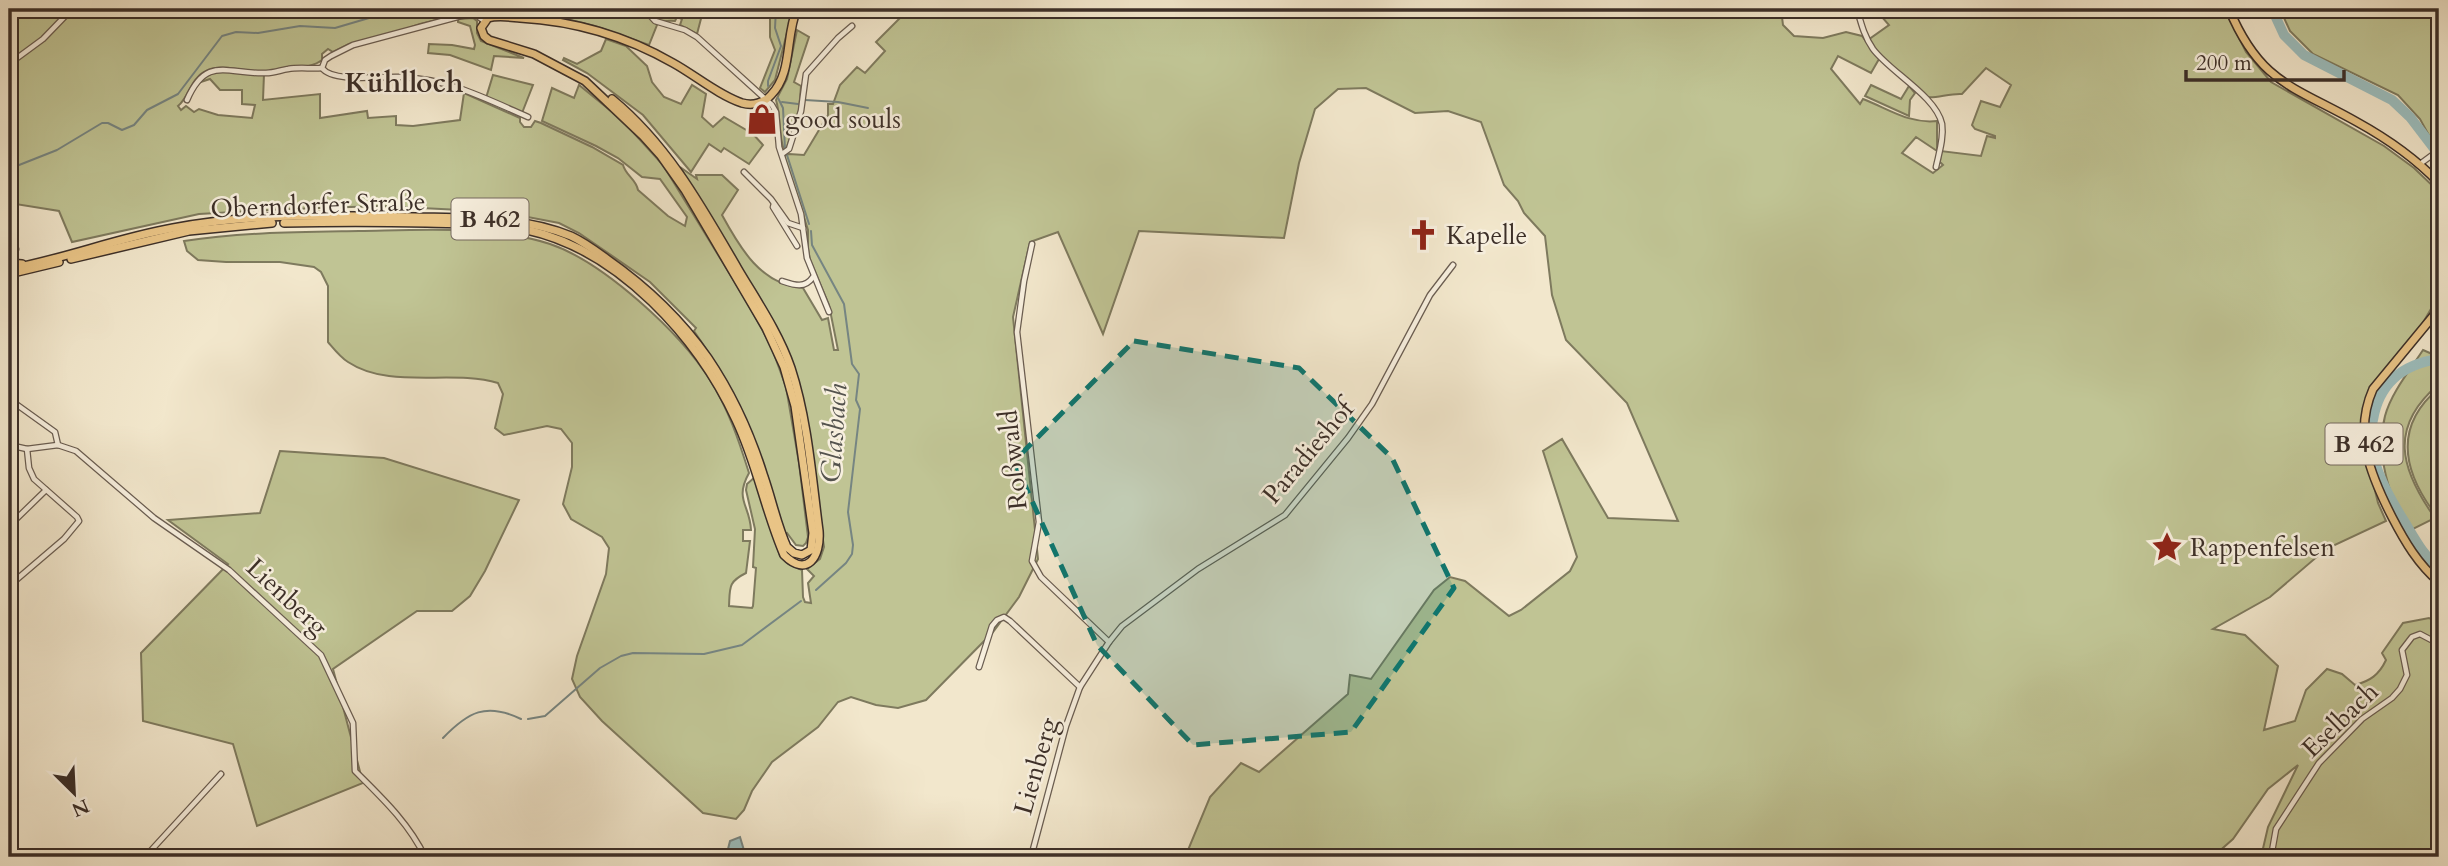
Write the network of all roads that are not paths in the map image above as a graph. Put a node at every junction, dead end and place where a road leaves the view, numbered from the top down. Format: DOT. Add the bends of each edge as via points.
graph roads {
  1 [pos="72,9"];
  2 [pos="644,9"];
  3 [pos="797,9"];
  4 [pos="1857,9"];
  5 [pos="2229,9"];
  6 [pos="484,21"];
  7 [pos="852,26"];
  8 [pos="9,64"];
  9 [pos="322,68"];
  10 [pos="767,99"];
  11 [pos="187,100"];
  12 [pos="528,117"];
  13 [pos="2439,150"];
  14 [pos="782,154"];
  15 [pos="2419,165"];
  16 [pos="1936,167"];
  17 [pos="744,172"];
  18 [pos="2439,183"];
  19 [pos="774,204"];
  20 [pos="803,228"];
  21 [pos="1032,244"];
  22 [pos="797,246"];
  23 [pos="16,249"];
  24 [pos="9,250"];
  25 [pos="9,263"];
  26 [pos="1454,265"];
  27 [pos="30,267"];
  28 [pos="9,271"];
  29 [pos="813,276"];
  30 [pos="782,281"];
  31 [pos="2439,309"];
  32 [pos="829,312"];
  33 [pos="9,399"];
  34 [pos="9,445"];
  35 [pos="58,445"];
  36 [pos="27,449"];
  37 [pos="46,490"];
  38 [pos="9,526"];
  39 [pos="2439,582"];
  40 [pos="9,586"];
  41 [pos="1109,642"];
  42 [pos="2439,644"];
  43 [pos="979,667"];
  44 [pos="1080,687"];
  45 [pos="220,774"];
  46 [pos="145,857"];
  47 [pos="425,857"];
  48 [pos="1031,857"];
  49 [pos="2271,857"];
  1 -- 8 [label="street" via="43,39"];
  2 -- 10 [label="street" via="655,21 697,37"];
  3 -- 10 [label="main road" via="781,81"];
  4 -- 16 [label="street" via="1872,48 1940,117"];
  5 -- 15 [label="main road" via="2256,59 2282,83 2359,123"];
  6 -- 9 [label="street" via="475,14 452,18 353,45 325,60"];
  6 -- 10 [label="main road" via="496,16 523,18 591,29 657,54 738,101 755,104"];
  6 -- 27 [label="main road, Oberndorfer Straße / B 462" via="481,30 487,39 570,71 643,135 669,167 719,247 779,352 795,406 813,533 811,550 802,555 787,547 741,416 695,340 645,286 574,237 526,223 472,218 241,219 148,233"];
  7 -- 14 [label="street" via="806,74 801,111 789,149"];
  9 -- 11 [label="street" via="268,73 216,70 198,79"];
  9 -- 12 [label="street" via="332,76 431,80"];
  10 -- 14 [label="street" via="776,112"];
  13 -- 15 [label="street"];
  14 -- 20 [label="street"];
  15 -- 18 [label="main road"];
  17 -- 19 [label="street"];
  19 -- 20 [label="street" via="788,223"];
  19 -- 22 [label="street"];
  20 -- 29 [label="street"];
  21 -- 41 [label="street, Roßwald" via="1017,332 1039,522 1032,561 1041,577"];
  23 -- 24 [label="street"];
  25 -- 27 [label="main road"];
  26 -- 41 [label="street, Paradieshof" via="1430,295 1372,404 1285,515 1198,569 1140,612"];
  27 -- 28 [label="main road, B 462"];
  29 -- 30 [label="street" via="805,285"];
  29 -- 32 [label="street"];
  31 -- 39 [label="main road, B 462" via="2379,379 2367,403 2363,428 2367,457 2381,494 2410,551"];
  33 -- 35 [label="street" via="55,432"];
  34 -- 36 [label="street"];
  35 -- 36 [label="street"];
  35 -- 47 [label="street, Lienberg" via="76,451 155,518 229,570 321,655 353,723 355,771 392,808"];
  36 -- 37 [label="street" via="30,474"];
  37 -- 38 [label="street"];
  37 -- 40 [label="street" via="77,517 78,524"];
  41 -- 44 [label="street, Lienberg"];
  42 -- 49 [label="street, Eselbach" via="2420,634 2412,637 2402,650 2407,675 2400,689 2319,763 2276,829"];
  43 -- 44 [label="street, Lienberg" via="992,626 1004,617"];
  44 -- 48 [label="street, Lienberg"];
  45 -- 46 [label="street"];
}
